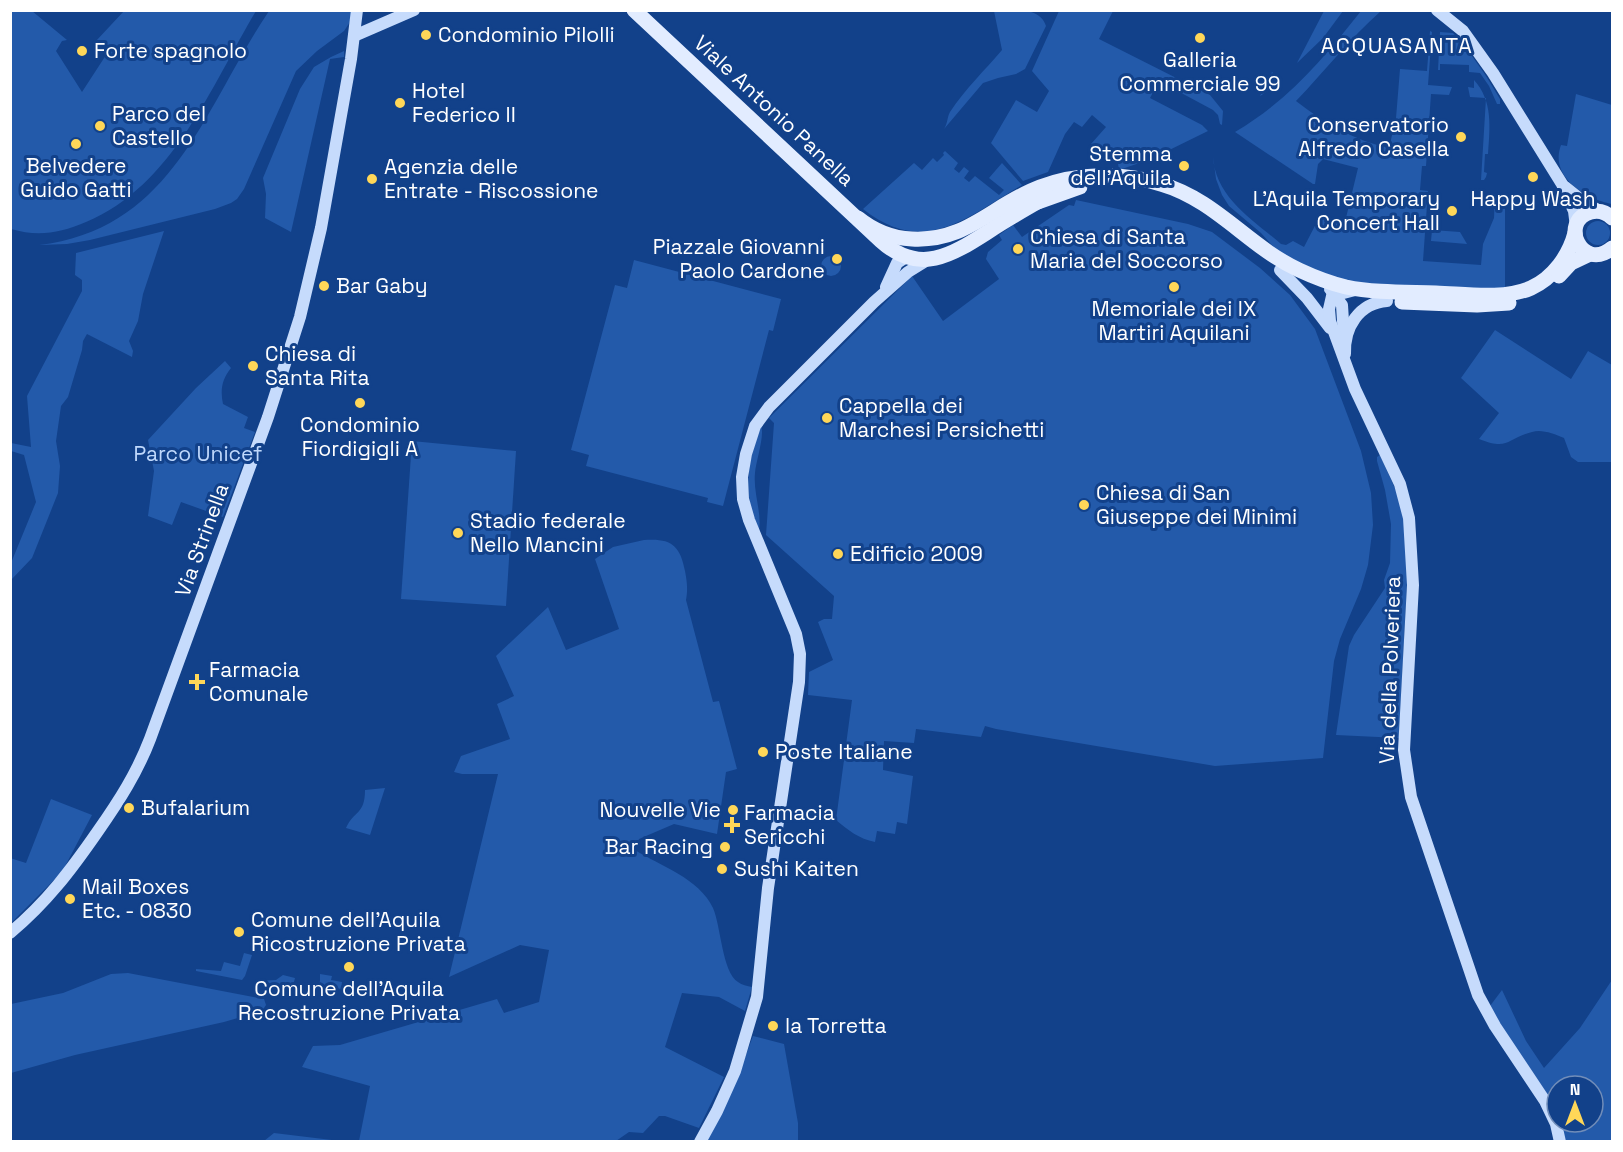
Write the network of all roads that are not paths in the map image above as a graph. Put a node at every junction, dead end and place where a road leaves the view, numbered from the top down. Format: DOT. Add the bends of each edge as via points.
graph roads {
  1 [pos="357,10"];
  2 [pos="414,10"];
  3 [pos="634,10"];
  4 [pos="1437,10"];
  5 [pos="354,36"];
  6 [pos="1089,177"];
  7 [pos="1562,184"];
  8 [pos="1038,202"];
  9 [pos="1607,213"];
  10 [pos="858,218"];
  11 [pos="1575,230"];
  12 [pos="890,236"];
  13 [pos="1612,248"];
  14 [pos="1590,254"];
  15 [pos="900,263"];
  16 [pos="1280,270"];
  17 [pos="1317,278"];
  18 [pos="1365,290"];
  19 [pos="1335,294"];
  20 [pos="1388,301"];
  21 [pos="1335,335"];
  22 [pos="1345,352"];
  23 [pos="10,933"];
  24 [pos="700,1142"];
  25 [pos="1560,1142"];
  1 -- 5 [label="main road, Via Strinella"];
  2 -- 5 [label="main road"];
  3 -- 10 [label="main road, Viale Antonio Panella"];
  4 -- 7 [label="main road" via="1470,40"];
  5 -- 23 [label="main road, Via Strinella" via="314,262 298,325 150,739 127,789 75,864 47,900"];
  6 -- 8 [label="main road, Viale Antonio Panella"];
  6 -- 12 [label="main road, Viale Antonio Panella" via="1031,190 947,236"];
  6 -- 17 [label="main road, Viale Antonio Panella" via="1136,178 1173,188 1213,210 1281,261"];
  7 -- 9 [label="main road"];
  7 -- 11 [label="main road" via="1574,211"];
  8 -- 15 [label="main road, Viale Antonio Panella" via="960,250 943,257"];
  8 -- 16 [label="main road, Viale Antonio Panella" via="1070,189 1094,185 1160,194 1215,222"];
  9 -- 11 [label="main road" via="1585,215"];
  10 -- 12 [label="main road, Viale Antonio Panella"];
  10 -- 15 [label="main road, Viale Antonio Panella"];
  11 -- 14 [label="main road" via="1579,246"];
  11 -- 18 [label="main road, Viale Antonio Panella" via="1554,271 1519,292"];
  12 -- 15 [label="main road" via="901,246"];
  13 -- 14 [label="main road, Viale Antonio Panella" via="1602,254"];
  14 -- 20 [label="main road, Viale Antonio Panella" via="1571,263 1543,288 1512,302 1477,305"];
  15 -- 24 [label="main road" via="874,302 765,411 754,430 744,464 745,508 800,649 799,690 755,1009 731,1080"];
  16 -- 19 [label="main road, Viale Antonio Panella"];
  16 -- 21 [label="main road, Via della Polveriera"];
  17 -- 18 [label="main road, Viale Antonio Panella"];
  17 -- 19 [label="main road"];
  18 -- 19 [label="main road"];
  19 -- 20 [label="main road, Viale Antonio Panella"];
  19 -- 21 [label="main road, Via della Polveriera" via="1329,309"];
  19 -- 22 [label="main road, Via della Polveriera" via="1342,305"];
  20 -- 22 [label="main road" via="1370,305 1356,317 1348,331"];
  21 -- 22 [label="main road, Via della Polveriera"];
  22 -- 25 [label="main road, Via della Polveriera" via="1359,399 1400,484 1409,518 1413,578 1404,750 1411,797 1478,995 1545,1101"];
}
